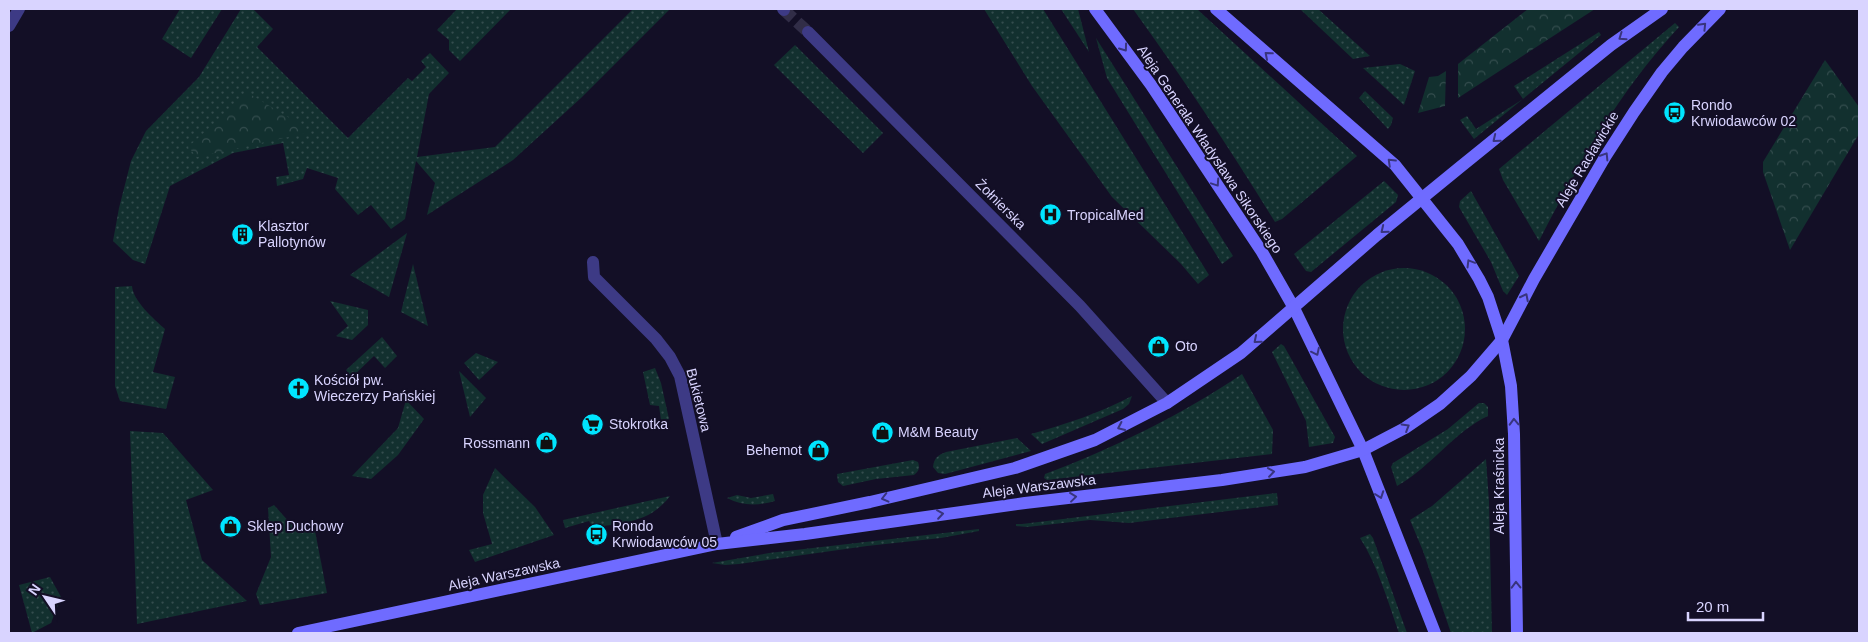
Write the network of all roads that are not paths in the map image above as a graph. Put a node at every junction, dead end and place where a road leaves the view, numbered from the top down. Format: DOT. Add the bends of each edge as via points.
graph roads {
  1 [pos="19,9"];
  2 [pos="1096,9"];
  3 [pos="1216,9"];
  4 [pos="1662,9"];
  5 [pos="1720,9"];
  6 [pos="9,26"];
  7 [pos="808,32"];
  8 [pos="1422,199"];
  9 [pos="593,262"];
  10 [pos="1294,308"];
  11 [pos="1502,340"];
  12 [pos="1167,403"];
  13 [pos="1363,450"];
  14 [pos="717,544"];
  15 [pos="316,631"];
  16 [pos="298,633"];
  17 [pos="1435,633"];
  18 [pos="1517,633"];
  1 -- 6 [label="street"];
  2 -- 10 [label="street, Aleja Generała Władysława Sikorskiego, one-way" via="1241,220"];
  8 -- 3 [label="street, one-way" via="1395,165"];
  4 -- 8 [label="street, one-way" via="1610,45"];
  11 -- 5 [label="street, Aleje Racławickie, one-way" via="1534,279 1634,112 1662,72"];
  7 -- 12 [label="street, Żołnierska" via="1080,306"];
  8 -- 10 [label="street, Aleja Warszawska, one-way"];
  11 -- 8 [label="street, Aleja Kraśnicka, one-way" via="1479,279 1458,244"];
  9 -- 14 [label="street, Bukietowa" via="594,277 656,339 680,376"];
  10 -- 12 [label="street, Aleja Warszawska, one-way" via="1241,353"];
  10 -- 13 [label="street, Aleja Generała Władysława Sikorskiego, one-way"];
  13 -- 11 [label="street, Aleje Racławickie, one-way" via="1406,428 1440,404 1471,376"];
  18 -- 11 [label="street, Aleja Kraśnicka, one-way" via="1514,414"];
  12 -- 14 [label="street, Aleja Warszawska, one-way" via="1095,440 1015,468 782,520"];
  14 -- 13 [label="street, Aleja Warszawska, one-way" via="1305,468"];
  13 -- 17 [label="street, one-way"];
  14 -- 15 [label="street, Aleja Warszawska"];
  15 -- 16 [label="street, Aleja Warszawska"];
}
